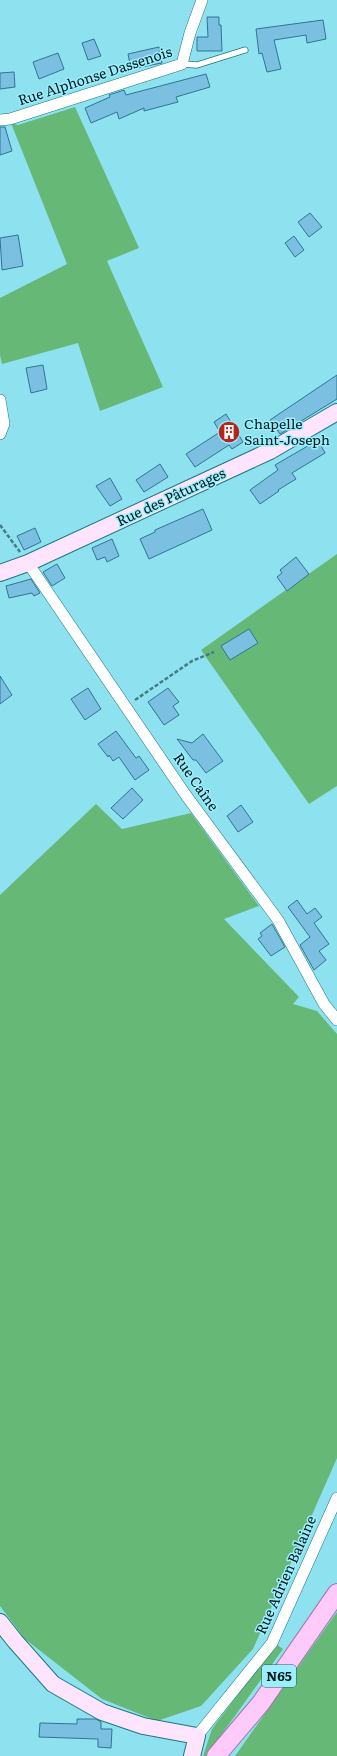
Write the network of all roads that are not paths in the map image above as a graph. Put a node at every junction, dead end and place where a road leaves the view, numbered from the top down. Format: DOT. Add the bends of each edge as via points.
graph roads {
  1 [pos="202,0"];
  2 [pos="245,50"];
  3 [pos="182,64"];
  4 [pos="0,120"];
  5 [pos="0,400"];
  6 [pos="337,412"];
  7 [pos="0,434"];
  8 [pos="28,563"];
  9 [pos="0,573"];
  10 [pos="337,1020"];
  11 [pos="337,1498"];
  12 [pos="337,1593"];
  13 [pos="0,1622"];
  14 [pos="197,1736"];
  15 [pos="192,1756"];
  16 [pos="216,1756"];
  1 -- 3 [label="street, Rue Alphonse Dassenois"];
  2 -- 3 [label="lane" via="197,65"];
  3 -- 4 [label="street, Rue Alphonse Dassenois"];
  5 -- 7 [label="street" via="4,424"];
  6 -- 8 [label="street, Rue des Pâturages" via="270,451"];
  8 -- 9 [label="street, Rue des Pâturages"];
  8 -- 10 [label="street, Rue Caîne" via="185,794 278,920 324,1004"];
  11 -- 14 [label="street, Rue Adrien Balaine" via="272,1643"];
  12 -- 16 [label="main road, N65" via="261,1703"];
  13 -- 14 [label="street" via="53,1684 102,1712 136,1724"];
  14 -- 15 [label="street"];
}
